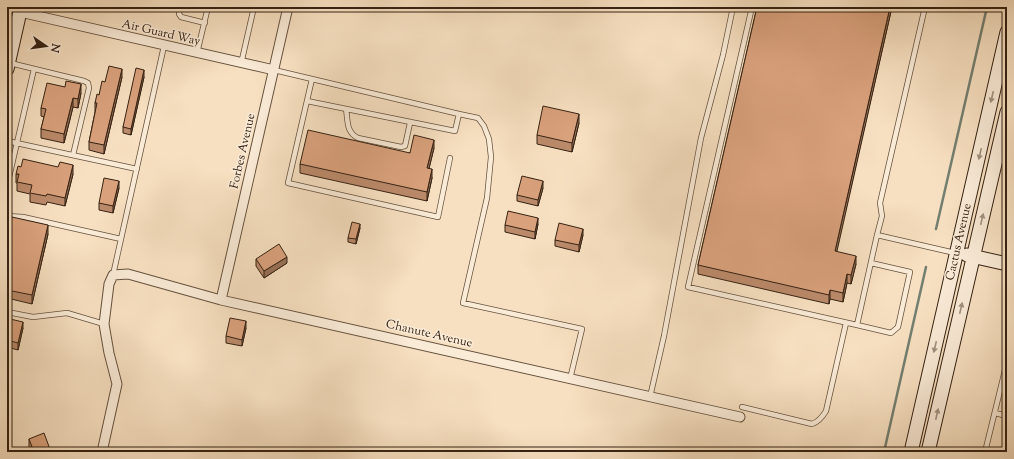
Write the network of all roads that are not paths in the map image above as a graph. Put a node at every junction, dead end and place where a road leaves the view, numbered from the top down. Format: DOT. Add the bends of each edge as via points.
graph roads {
  1 [pos="180,7"];
  2 [pos="208,7"];
  3 [pos="243,7"];
  4 [pos="288,7"];
  5 [pos="733,7"];
  6 [pos="752,7"];
  7 [pos="925,7"];
  8 [pos="254,8"];
  9 [pos="20,9"];
  10 [pos="204,23"];
  11 [pos="1007,32"];
  12 [pos="164,46"];
  13 [pos="198,53"];
  14 [pos="241,64"];
  15 [pos="8,66"];
  16 [pos="34,69"];
  17 [pos="274,70"];
  18 [pos="312,78"];
  19 [pos="307,101"];
  20 [pos="346,109"];
  21 [pos="1007,112"];
  22 [pos="459,114"];
  23 [pos="410,123"];
  24 [pos="7,141"];
  25 [pos="17,142"];
  26 [pos="73,155"];
  27 [pos="450,158"];
  28 [pos="137,169"];
  29 [pos="7,186"];
  30 [pos="7,216"];
  31 [pos="877,235"];
  32 [pos="121,239"];
  33 [pos="957,253"];
  34 [pos="974,257"];
  35 [pos="871,263"];
  36 [pos="1007,264"];
  37 [pos="114,275"];
  38 [pos="221,300"];
  39 [pos="7,312"];
  40 [pos="846,323"];
  41 [pos="104,324"];
  42 [pos="857,325"];
  43 [pos="1007,363"];
  44 [pos="570,378"];
  45 [pos="650,397"];
  46 [pos="742,407"];
  47 [pos="995,413"];
  48 [pos="1007,416"];
  49 [pos="740,417"];
  50 [pos="102,452"];
  51 [pos="911,452"];
  52 [pos="928,452"];
  53 [pos="985,452"];
  1 -- 10 [label="lane" via="181,17"];
  2 -- 10 [label="lane"];
  3 -- 8 [label="lane"];
  4 -- 17 [label="street, Forbes Avenue"];
  5 -- 45 [label="lane" via="701,138"];
  6 -- 40 [label="lane" via="688,287"];
  7 -- 31 [label="lane" via="880,203 882,216"];
  8 -- 14 [label="lane"];
  9 -- 12 [label="street, Air Guard Way"];
  9 -- 15 [label="main road"];
  10 -- 13 [label="lane"];
  11 -- 33 [label="main road, Cactus Avenue, one-way"];
  12 -- 13 [label="street, Air Guard Way"];
  12 -- 28 [label="lane"];
  13 -- 14 [label="street, Air Guard Way"];
  14 -- 17 [label="street, Air Guard Way"];
  15 -- 16 [label="lane"];
  16 -- 25 [label="lane"];
  16 -- 26 [label="lane" via="88,84"];
  17 -- 18 [label="lane"];
  17 -- 38 [label="street, Forbes Avenue"];
  18 -- 19 [label="lane"];
  18 -- 22 [label="lane"];
  19 -- 20 [label="lane"];
  19 -- 27 [label="lane" via="288,183 438,217"];
  20 -- 23 [label="lane"];
  20 -- 23 [label="lane" via="348,127 352,135 358,138 405,146"];
  34 -- 21 [label="main road, Cactus Avenue, one-way"];
  22 -- 23 [label="lane" via="455,131"];
  22 -- 44 [label="lane" via="478,118 484,126 489,138 491,158 487,198 463,303 582,329"];
  24 -- 25 [label="lane"];
  25 -- 26 [label="lane"];
  25 -- 29 [label="lane"];
  26 -- 28 [label="lane"];
  28 -- 32 [label="lane"];
  30 -- 32 [label="lane" via="23,217"];
  31 -- 33 [label="lane"];
  31 -- 35 [label="lane"];
  32 -- 37 [label="lane"];
  33 -- 34 [label="main road"];
  33 -- 51 [label="main road, Cactus Avenue, one-way"];
  34 -- 36 [label="main road"];
  52 -- 34 [label="main road, Cactus Avenue, one-way"];
  35 -- 42 [label="lane"];
  35 -- 42 [label="lane" via="910,272 898,327 891,333"];
  37 -- 38 [label="street, Chanute Avenue" via="128,274"];
  37 -- 41 [label="street" via="109,284"];
  38 -- 44 [label="street, Chanute Avenue"];
  39 -- 41 [label="lane" via="33,317 67,313"];
  40 -- 42 [label="lane"];
  40 -- 46 [label="lane" via="826,411 815,423"];
  41 -- 50 [label="street" via="116,384"];
  43 -- 47 [label="lane"];
  44 -- 45 [label="street, Chanute Avenue"];
  45 -- 49 [label="street, Chanute Avenue"];
  47 -- 48 [label="lane"];
  47 -- 53 [label="lane"];
}
